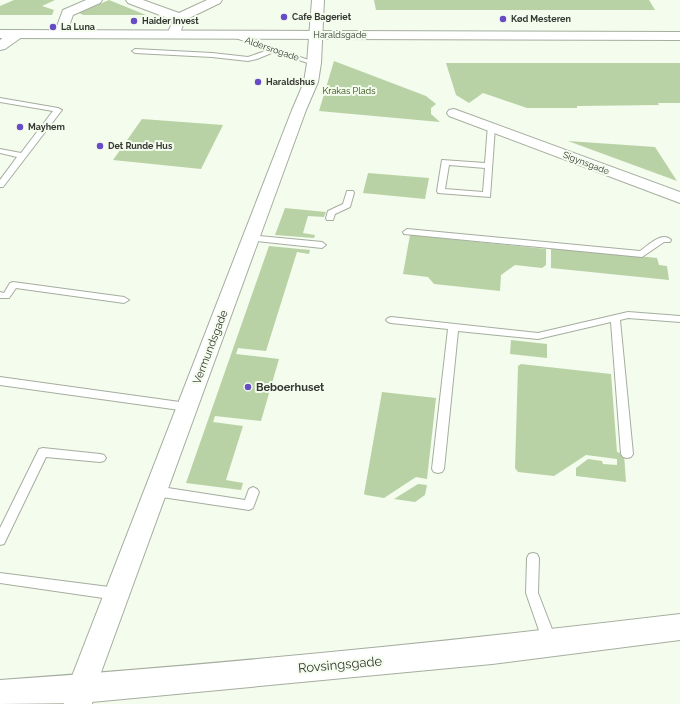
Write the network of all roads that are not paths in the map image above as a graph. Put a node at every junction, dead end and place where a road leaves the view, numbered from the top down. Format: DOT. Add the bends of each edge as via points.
graph roads {
  1 [pos="96,0"];
  2 [pos="132,0"];
  3 [pos="216,0"];
  4 [pos="318,0"];
  5 [pos="180,18"];
  6 [pos="0,34"];
  7 [pos="17,34"];
  8 [pos="60,34"];
  9 [pos="230,34"];
  10 [pos="173,35"];
  11 [pos="315,35"];
  12 [pos="680,36"];
  13 [pos="0,46"];
  14 [pos="274,50"];
  15 [pos="135,51"];
  16 [pos="314,62"];
  17 [pos="0,100"];
  18 [pos="454,113"];
  19 [pos="491,127"];
  20 [pos="0,151"];
  21 [pos="22,156"];
  22 [pos="489,166"];
  23 [pos="0,185"];
  24 [pos="350,193"];
  25 [pos="680,198"];
  26 [pos="330,218"];
  27 [pos="407,232"];
  28 [pos="250,238"];
  29 [pos="667,240"];
  30 [pos="322,245"];
  31 [pos="0,295"];
  32 [pos="124,300"];
  33 [pos="616,318"];
  34 [pos="680,319"];
  35 [pos="391,320"];
  36 [pos="453,327"];
  37 [pos="0,381"];
  38 [pos="187,407"];
  39 [pos="627,454"];
  40 [pos="100,458"];
  41 [pos="438,469"];
  42 [pos="155,491"];
  43 [pos="253,492"];
  44 [pos="0,540"];
  45 [pos="533,558"];
  46 [pos="0,578"];
  47 [pos="117,594"];
  48 [pos="680,627"];
  49 [pos="550,643"];
  50 [pos="0,695"];
  51 [pos="79,697"];
  1 -- 8 [label="street" via="68,13"];
  2 -- 5 [label="street"];
  3 -- 5 [label="street"];
  4 -- 11 [label="street, Vermundsgade"];
  5 -- 10 [label="street"];
  6 -- 7 [label="street, Haraldsgade"];
  7 -- 8 [label="street, Haraldsgade"];
  7 -- 13 [label="street"];
  8 -- 10 [label="street, Haraldsgade"];
  9 -- 10 [label="street, Haraldsgade"];
  9 -- 11 [label="street, Haraldsgade"];
  9 -- 14 [label="lane, Aldersrogade"];
  11 -- 12 [label="street, Haraldsgade"];
  11 -- 16 [label="street, Vermundsgade"];
  14 -- 15 [label="lane" via="248,59"];
  14 -- 16 [label="lane, Aldersrogade"];
  16 -- 28 [label="street, Vermundsgade" via="311,82"];
  17 -- 21 [label="lane" via="58,110"];
  18 -- 19 [label="street, Sigynsgade"];
  19 -- 22 [label="lane"];
  19 -- 25 [label="street, Sigynsgade"];
  20 -- 21 [label="lane"];
  21 -- 23 [label="lane"];
  22 -- 22 [label="lane" via="487,194 442,191 445,162"];
  24 -- 26 [label="lane" via="347,205 331,213"];
  27 -- 29 [label="lane" via="642,254 663,239"];
  28 -- 30 [label="lane"];
  28 -- 38 [label="street, Vermundsgade"];
  31 -- 32 [label="lane" via="6,296 13,285"];
  33 -- 34 [label="lane" via="628,315"];
  33 -- 36 [label="lane" via="538,336"];
  33 -- 39 [label="lane"];
  35 -- 36 [label="lane"];
  36 -- 41 [label="lane"];
  37 -- 38 [label="lane"];
  38 -- 42 [label="street, Vermundsgade"];
  40 -- 44 [label="lane" via="43,452"];
  42 -- 43 [label="lane" via="250,505"];
  42 -- 47 [label="street, Vermundsgade"];
  45 -- 49 [label="lane" via="532,593"];
  46 -- 47 [label="lane"];
  47 -- 51 [label="street, Vermundsgade"];
  48 -- 49 [label="street, Rovsingsgade"];
  49 -- 51 [label="street, Rovsingsgade"];
  50 -- 51 [label="street, Rovsingsgade"];
}
